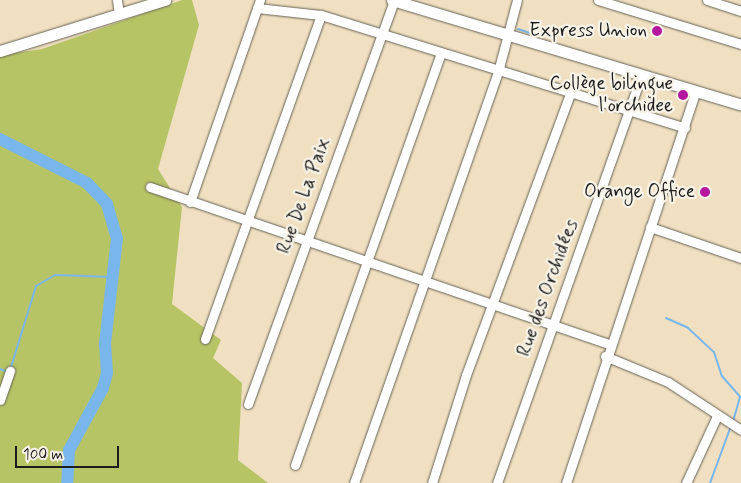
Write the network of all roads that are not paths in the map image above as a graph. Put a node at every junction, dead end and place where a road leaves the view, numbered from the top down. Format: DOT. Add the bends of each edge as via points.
graph roads {
  1 [pos="117,0"];
  2 [pos="165,0"];
  3 [pos="393,0"];
  4 [pos="518,0"];
  5 [pos="598,0"];
  6 [pos="707,0"];
  7 [pos="259,4"];
  8 [pos="741,11"];
  9 [pos="119,14"];
  10 [pos="321,15"];
  11 [pos="381,35"];
  12 [pos="508,36"];
  13 [pos="741,44"];
  14 [pos="0,51"];
  15 [pos="440,55"];
  16 [pos="499,68"];
  17 [pos="641,76"];
  18 [pos="695,93"];
  19 [pos="570,94"];
  20 [pos="741,105"];
  21 [pos="628,113"];
  22 [pos="685,128"];
  23 [pos="150,187"];
  24 [pos="190,202"];
  25 [pos="246,224"];
  26 [pos="650,227"];
  27 [pos="304,243"];
  28 [pos="741,258"];
  29 [pos="366,262"];
  30 [pos="423,283"];
  31 [pos="493,304"];
  32 [pos="552,323"];
  33 [pos="206,340"];
  34 [pos="609,344"];
  35 [pos="606,356"];
  36 [pos="10,371"];
  37 [pos="0,400"];
  38 [pos="248,404"];
  39 [pos="718,416"];
  40 [pos="741,430"];
  41 [pos="295,465"];
  42 [pos="354,483"];
  43 [pos="432,483"];
  44 [pos="497,483"];
  45 [pos="566,483"];
  46 [pos="686,483"];
  1 -- 9 [label="street"];
  2 -- 9 [label="main road"];
  3 -- 11 [label="street, Rue De La Paix"];
  3 -- 12 [label="main road"];
  4 -- 12 [label="street"];
  5 -- 13 [label="street"];
  6 -- 8 [label="street"];
  7 -- 10 [label="street"];
  7 -- 24 [label="street"];
  9 -- 14 [label="main road"];
  10 -- 11 [label="street"];
  10 -- 25 [label="street"];
  11 -- 15 [label="street"];
  11 -- 27 [label="street, Rue De La Paix"];
  12 -- 16 [label="street"];
  12 -- 17 [label="main road"];
  15 -- 16 [label="street"];
  15 -- 29 [label="street"];
  16 -- 19 [label="street"];
  16 -- 30 [label="street"];
  17 -- 18 [label="main road"];
  17 -- 21 [label="street, Rue des Orchidées"];
  18 -- 20 [label="main road"];
  18 -- 22 [label="street"];
  19 -- 21 [label="street"];
  19 -- 31 [label="street"];
  21 -- 22 [label="street"];
  21 -- 32 [label="street, Rue des Orchidées"];
  22 -- 26 [label="street"];
  23 -- 24 [label="street"];
  24 -- 25 [label="street"];
  25 -- 27 [label="street"];
  25 -- 33 [label="street"];
  26 -- 28 [label="street"];
  26 -- 34 [label="street"];
  27 -- 29 [label="street"];
  27 -- 38 [label="street, Rue De La Paix"];
  29 -- 30 [label="street"];
  29 -- 41 [label="street"];
  30 -- 31 [label="street"];
  30 -- 42 [label="street"];
  31 -- 32 [label="street"];
  31 -- 43 [label="street"];
  32 -- 34 [label="street"];
  32 -- 44 [label="street, Rue des Orchidées"];
  34 -- 35 [label="street"];
  35 -- 39 [label="street" via="668,382"];
  35 -- 45 [label="street"];
  36 -- 37 [label="street"];
  39 -- 40 [label="street"];
  39 -- 46 [label="street"];
}
